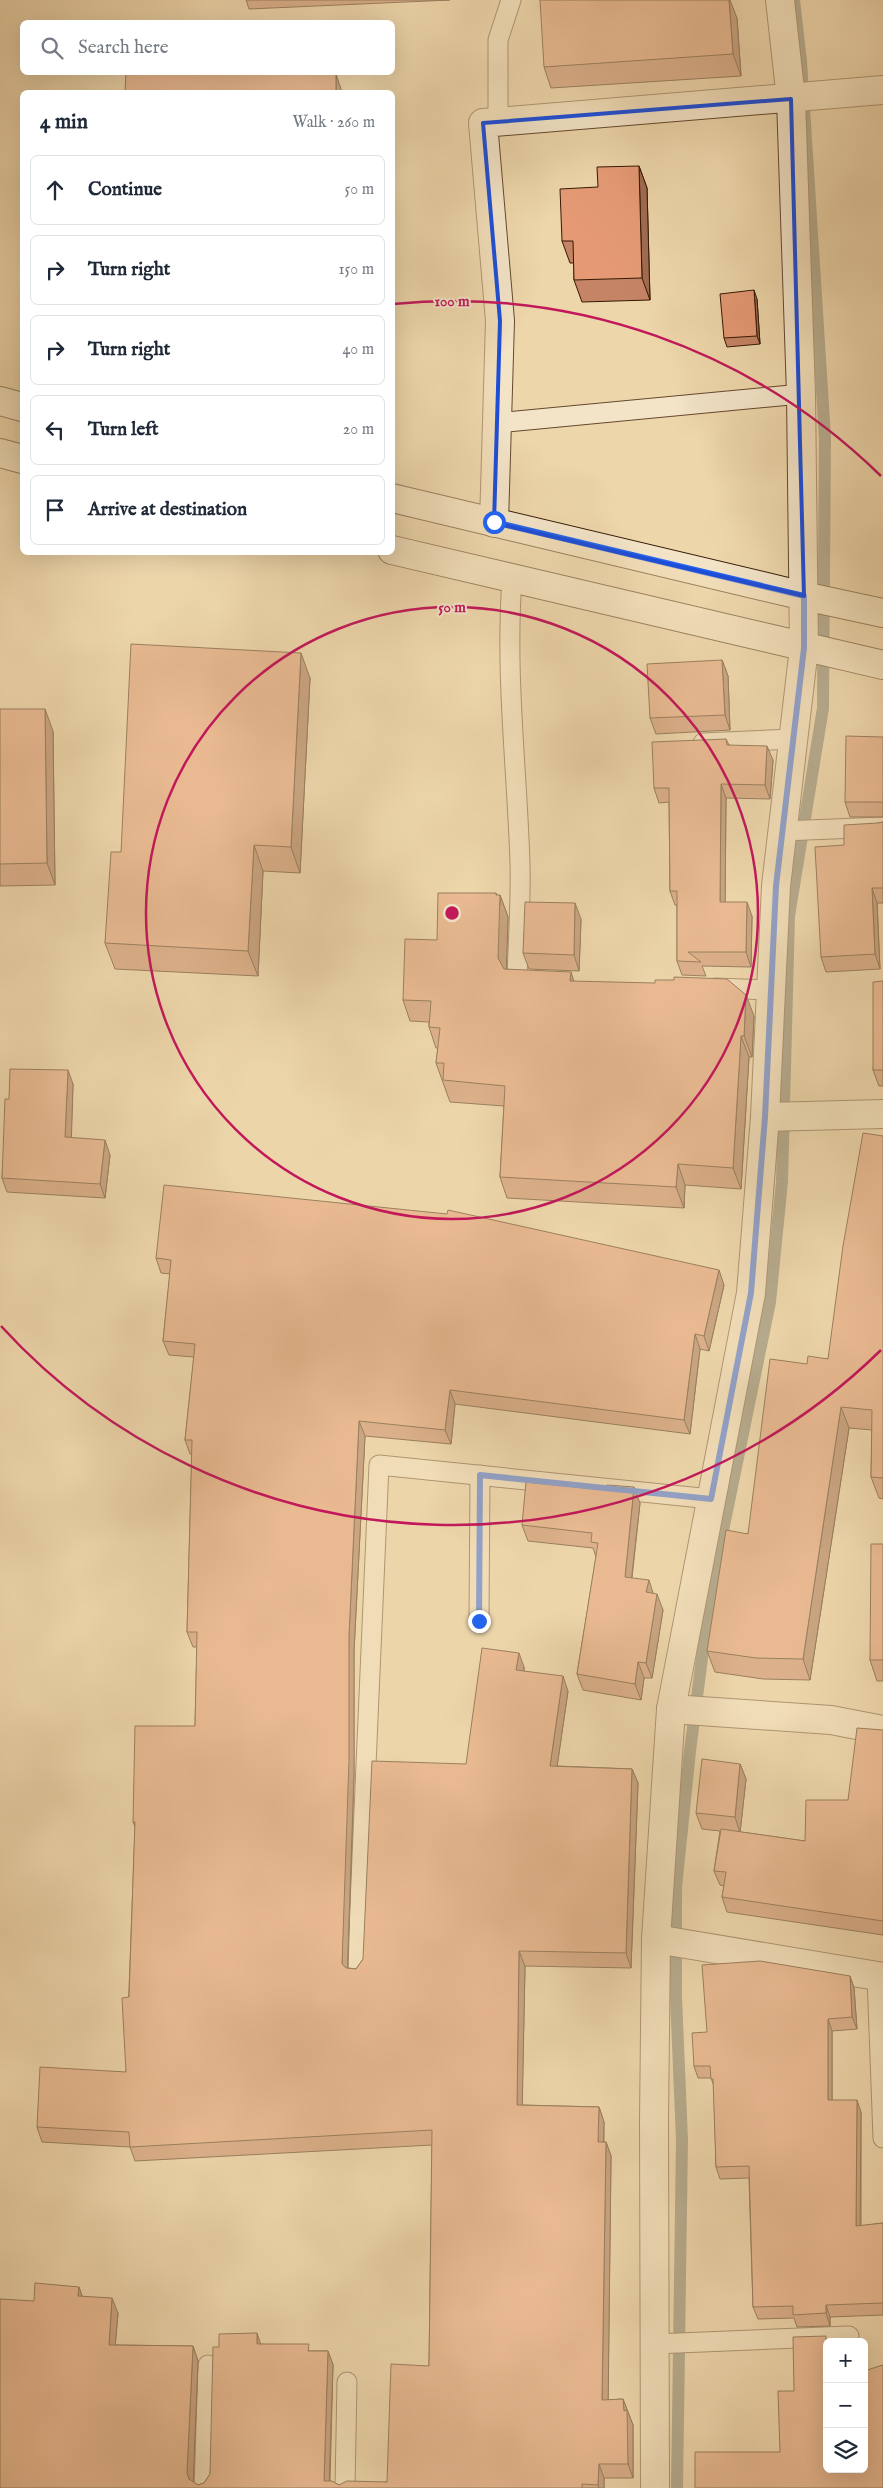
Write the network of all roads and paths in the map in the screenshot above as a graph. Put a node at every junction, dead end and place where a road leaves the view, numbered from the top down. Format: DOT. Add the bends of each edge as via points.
graph roads {
  1 [pos="511,0"];
  2 [pos="780,0"];
  3 [pos="883,90"];
  4 [pos="791,98"];
  5 [pos="498,121"];
  6 [pos="802,394"];
  7 [pos="0,401"];
  8 [pos="20,406"];
  9 [pos="496,423"];
  10 [pos="0,453"];
  11 [pos="20,458"];
  12 [pos="395,499"];
  13 [pos="494,522"];
  14 [pos="395,551"];
  15 [pos="512,579"];
  16 [pos="804,596"];
  17 [pos="883,613"];
  18 [pos="804,648"];
  19 [pos="883,665"];
  20 [pos="793,739"];
  21 [pos="686,743"];
  22 [pos="883,826"];
  23 [pos="782,832"];
  24 [pos="546,982"];
  25 [pos="693,987"];
  26 [pos="771,990"];
  27 [pos="883,1114"];
  28 [pos="765,1117"];
  29 [pos="480,1475"];
  30 [pos="711,1499"];
  31 [pos="479,1621"];
  32 [pos="671,1709"];
  33 [pos="883,1730"];
  34 [pos="656,1939"];
  35 [pos="357,1973"];
  36 [pos="880,1977"];
  37 [pos="882,2138"];
  38 [pos="849,2336"];
  39 [pos="654,2344"];
  40 [pos="208,2365"];
  41 [pos="347,2382"];
  42 [pos="204,2488"];
  43 [pos="345,2488"];
  44 [pos="655,2488"];
  1 -- 5 [label="lane" via="498,40"];
  2 -- 4 [label="street"];
  3 -- 4 [label="street"];
  4 -- 5 [label="street"];
  4 -- 6 [label="street"];
  5 -- 9 [label="street" via="483,123 500,321"];
  6 -- 9 [label="lane"];
  6 -- 16 [label="street"];
  7 -- 8 [label="street"];
  9 -- 13 [label="street"];
  10 -- 11 [label="street"];
  12 -- 13 [label="street"];
  13 -- 16 [label="street"];
  14 -- 15 [label="street"];
  15 -- 18 [label="street"];
  15 -- 24 [label="lane" via="509,626 512,740 520,864 517,980"];
  16 -- 17 [label="street"];
  16 -- 18 [label="street"];
  18 -- 19 [label="street"];
  18 -- 20 [label="street"];
  20 -- 21 [label="lane"];
  20 -- 23 [label="street"];
  22 -- 23 [label="lane"];
  23 -- 26 [label="street"];
  25 -- 26 [label="lane"];
  26 -- 28 [label="street"];
  27 -- 28 [label="street"];
  28 -- 30 [label="street" via="751,1293"];
  29 -- 30 [label="lane"];
  29 -- 31 [label="lane"];
  29 -- 35 [label="lane" via="379,1465"];
  30 -- 32 [label="street"];
  32 -- 33 [label="street" via="831,1720"];
  32 -- 34 [label="street"];
  34 -- 36 [label="street"];
  34 -- 39 [label="street"];
  36 -- 37 [label="lane"];
  38 -- 39 [label="lane"];
  39 -- 44 [label="street"];
  40 -- 42 [label="lane"];
  41 -- 43 [label="lane"];
}
